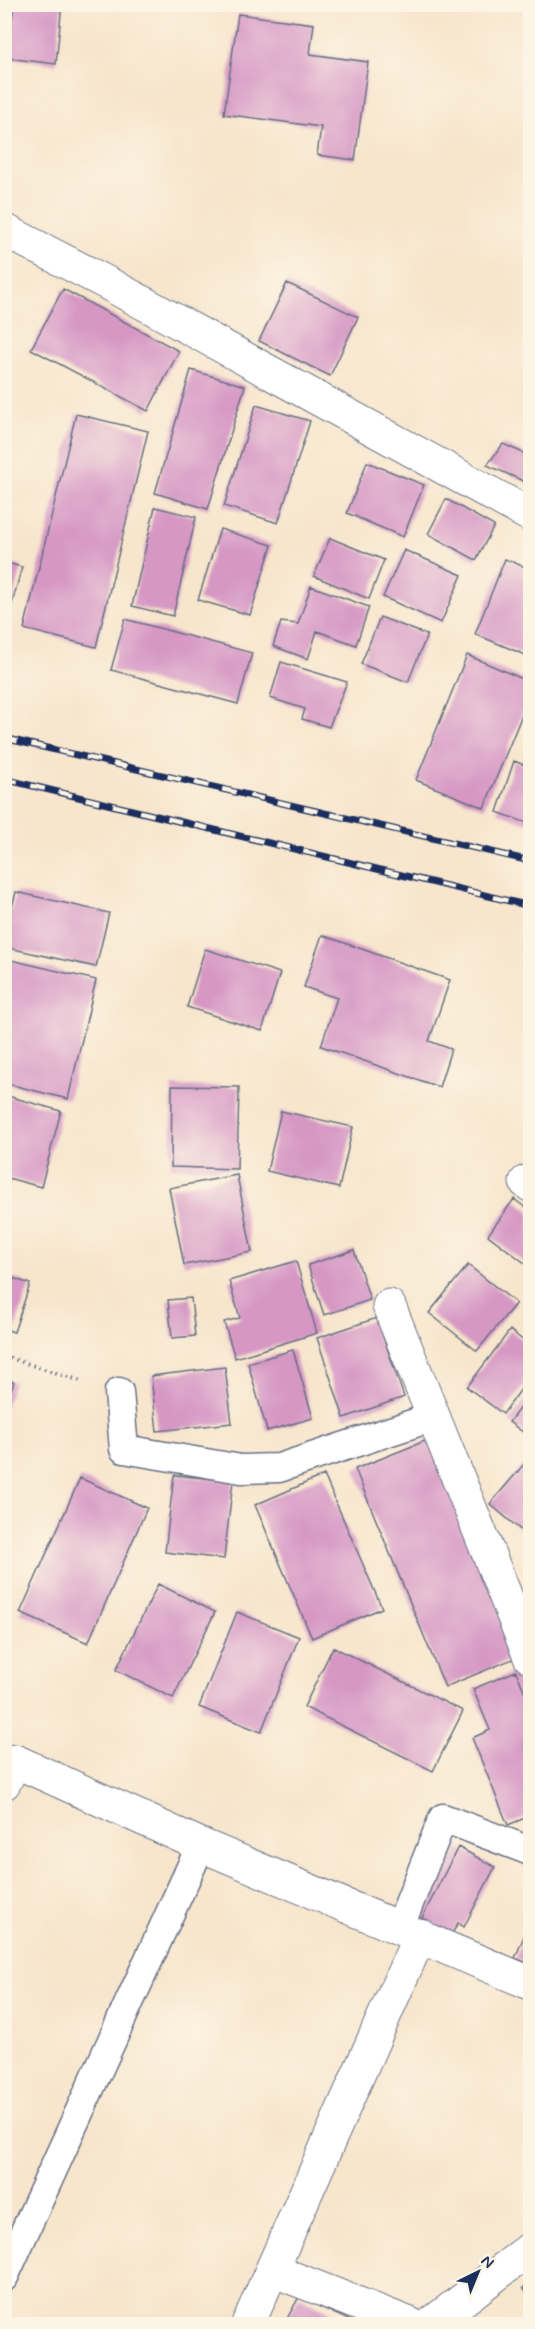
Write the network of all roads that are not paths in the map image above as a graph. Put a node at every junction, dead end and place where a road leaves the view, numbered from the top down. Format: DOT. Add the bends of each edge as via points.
graph roads {
  1 [pos="4,230"];
  2 [pos="531,515"];
  3 [pos="389,1306"];
  4 [pos="119,1392"];
  5 [pos="433,1417"];
  6 [pos="531,1657"];
  7 [pos="4,1783"];
  8 [pos="201,1845"];
  9 [pos="531,1851"];
  10 [pos="410,1931"];
  11 [pos="531,1983"];
  12 [pos="531,2249"];
  13 [pos="272,2270"];
  14 [pos="4,2277"];
  15 [pos="248,2325"];
  16 [pos="410,2325"];
  17 [pos="431,2325"];
  1 -- 2 [label="street"];
  3 -- 5 [label="street"];
  4 -- 5 [label="lane" via="124,1449 241,1468 279,1468"];
  5 -- 6 [label="street"];
  7 -- 8 [label="street" via="15,1761"];
  8 -- 10 [label="street"];
  8 -- 14 [label="lane"];
  9 -- 10 [label="lane" via="443,1818"];
  10 -- 11 [label="street"];
  10 -- 13 [label="street"];
  12 -- 17 [label="street"];
  13 -- 15 [label="street"];
  13 -- 16 [label="street"];
}
